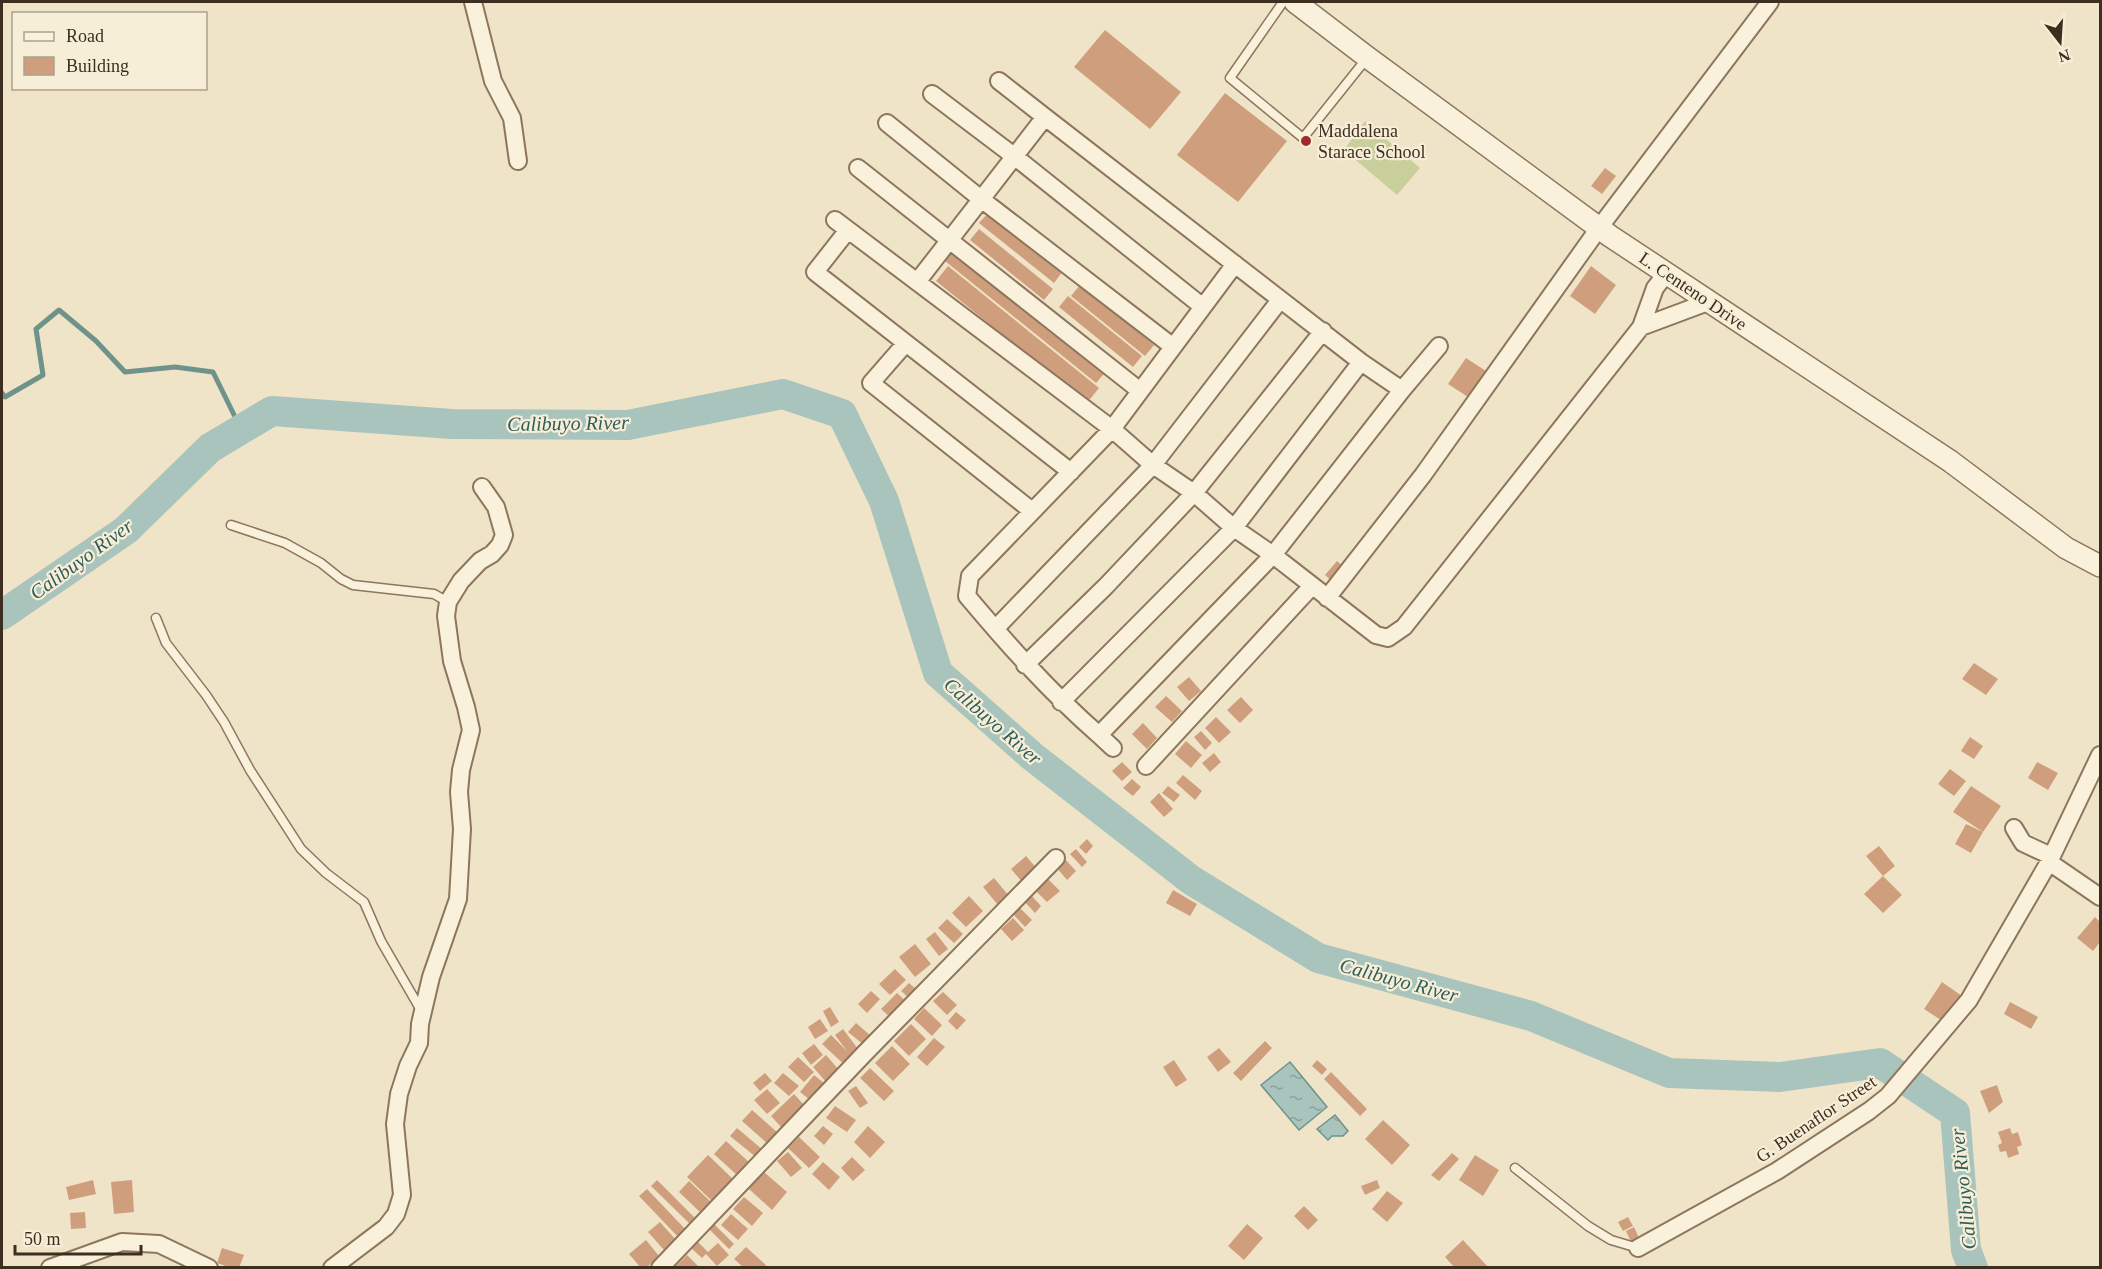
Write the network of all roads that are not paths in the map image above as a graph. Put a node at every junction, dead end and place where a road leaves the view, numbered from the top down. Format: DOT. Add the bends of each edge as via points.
graph roads {
  1 [pos="473,2"];
  2 [pos="1283,2"];
  3 [pos="1295,2"];
  4 [pos="1770,2"];
  5 [pos="1367,57"];
  6 [pos="999,81"];
  7 [pos="932,94"];
  8 [pos="1046,117"];
  9 [pos="887,123"];
  10 [pos="1014,156"];
  11 [pos="518,161"];
  12 [pos="858,168"];
  13 [pos="981,199"];
  14 [pos="1599,228"];
  15 [pos="951,239"];
  16 [pos="1235,264"];
  17 [pos="1666,274"];
  18 [pos="917,282"];
  19 [pos="1280,300"];
  20 [pos="1708,302"];
  21 [pos="1203,307"];
  22 [pos="1641,327"];
  23 [pos="1323,331"];
  24 [pos="905,344"];
  25 [pos="1172,346"];
  26 [pos="1439,346"];
  27 [pos="1361,362"];
  28 [pos="1139,390"];
  29 [pos="1402,390"];
  30 [pos="1112,429"];
  31 [pos="1153,465"];
  32 [pos="1071,472"];
  33 [pos="483,487"];
  34 [pos="1194,494"];
  35 [pos="1032,511"];
  36 [pos="231,525"];
  37 [pos="1234,528"];
  38 [pos="1273,555"];
  39 [pos="2100,566"];
  40 [pos="1312,586"];
  41 [pos="1327,598"];
  42 [pos="448,602"];
  43 [pos="156,618"];
  44 [pos="995,630"];
  45 [pos="1025,665"];
  46 [pos="1061,702"];
  47 [pos="1099,735"];
  48 [pos="1113,748"];
  49 [pos="2100,755"];
  50 [pos="1146,766"];
  51 [pos="2014,828"];
  52 [pos="1056,858"];
  53 [pos="2050,859"];
  54 [pos="2100,897"];
  55 [pos="423,1013"];
  56 [pos="1515,1168"];
  57 [pos="1638,1248"];
  58 [pos="50,1268"];
  59 [pos="209,1268"];
  60 [pos="332,1268"];
  61 [pos="660,1268"];
  1 -- 11 [label="street" via="493,81 512,118"];
  2 -- 5 [label="lane" via="1230,78 1302,138"];
  3 -- 5 [label="street, L. Centeno Drive"];
  4 -- 14 [label="street"];
  5 -- 14 [label="street, L. Centeno Drive"];
  6 -- 8 [label="street"];
  7 -- 10 [label="street"];
  8 -- 10 [label="street"];
  8 -- 16 [label="street"];
  9 -- 13 [label="street"];
  10 -- 13 [label="street"];
  10 -- 21 [label="street"];
  12 -- 15 [label="street"];
  13 -- 15 [label="street"];
  13 -- 25 [label="street"];
  14 -- 17 [label="street, L. Centeno Drive"];
  14 -- 41 [label="street" via="1423,475"];
  15 -- 18 [label="street"];
  15 -- 28 [label="street"];
  16 -- 19 [label="street"];
  16 -- 21 [label="street"];
  17 -- 20 [label="street, L. Centeno Drive"];
  17 -- 22 [label="street" via="1655,288"];
  18 -- 24 [label="street" via="842,225 815,272"];
  18 -- 30 [label="street"];
  19 -- 23 [label="street"];
  19 -- 31 [label="street"];
  20 -- 22 [label="street"];
  20 -- 39 [label="street, L. Centeno Drive" via="1950,461 2066,548"];
  21 -- 25 [label="street"];
  22 -- 41 [label="street" via="1404,627 1388,638 1376,635"];
  23 -- 27 [label="street"];
  23 -- 34 [label="street"];
  24 -- 32 [label="street"];
  24 -- 35 [label="street" via="871,383"];
  25 -- 28 [label="street"];
  26 -- 29 [label="street"];
  27 -- 29 [label="street"];
  27 -- 37 [label="street"];
  28 -- 30 [label="street"];
  29 -- 38 [label="street"];
  30 -- 31 [label="street"];
  30 -- 32 [label="street"];
  31 -- 34 [label="street"];
  31 -- 44 [label="street"];
  32 -- 35 [label="street"];
  33 -- 42 [label="street" via="496,507 504,535 492,555 480,561 461,581"];
  34 -- 37 [label="street"];
  34 -- 45 [label="street"];
  35 -- 44 [label="street" via="970,576 967,596"];
  36 -- 42 [label="lane" via="285,543 354,585 434,594"];
  37 -- 38 [label="street"];
  37 -- 46 [label="street"];
  38 -- 40 [label="street"];
  38 -- 47 [label="street"];
  40 -- 41 [label="street"];
  40 -- 50 [label="street"];
  42 -- 55 [label="street" via="452,661 471,730 459,792 462,829 458,899"];
  43 -- 55 [label="lane" via="166,643 212,704 301,849 364,902 381,941"];
  44 -- 45 [label="street"];
  45 -- 46 [label="street"];
  46 -- 47 [label="street"];
  47 -- 48 [label="street"];
  49 -- 53 [label="street, G. Buenaflor Street"];
  51 -- 53 [label="street" via="2023,843"];
  52 -- 61 [label="street"];
  53 -- 54 [label="street"];
  53 -- 57 [label="street, G. Buenaflor Street" via="1969,1000 1888,1096 1777,1171"];
  55 -- 60 [label="street" via="419,1042 399,1094 395,1124 402,1195 396,1214 386,1227"];
  56 -- 57 [label="lane, G. Buenaflor Street" via="1588,1226 1611,1240"];
  58 -- 59 [label="street" via="122,1242 159,1244"];
}
